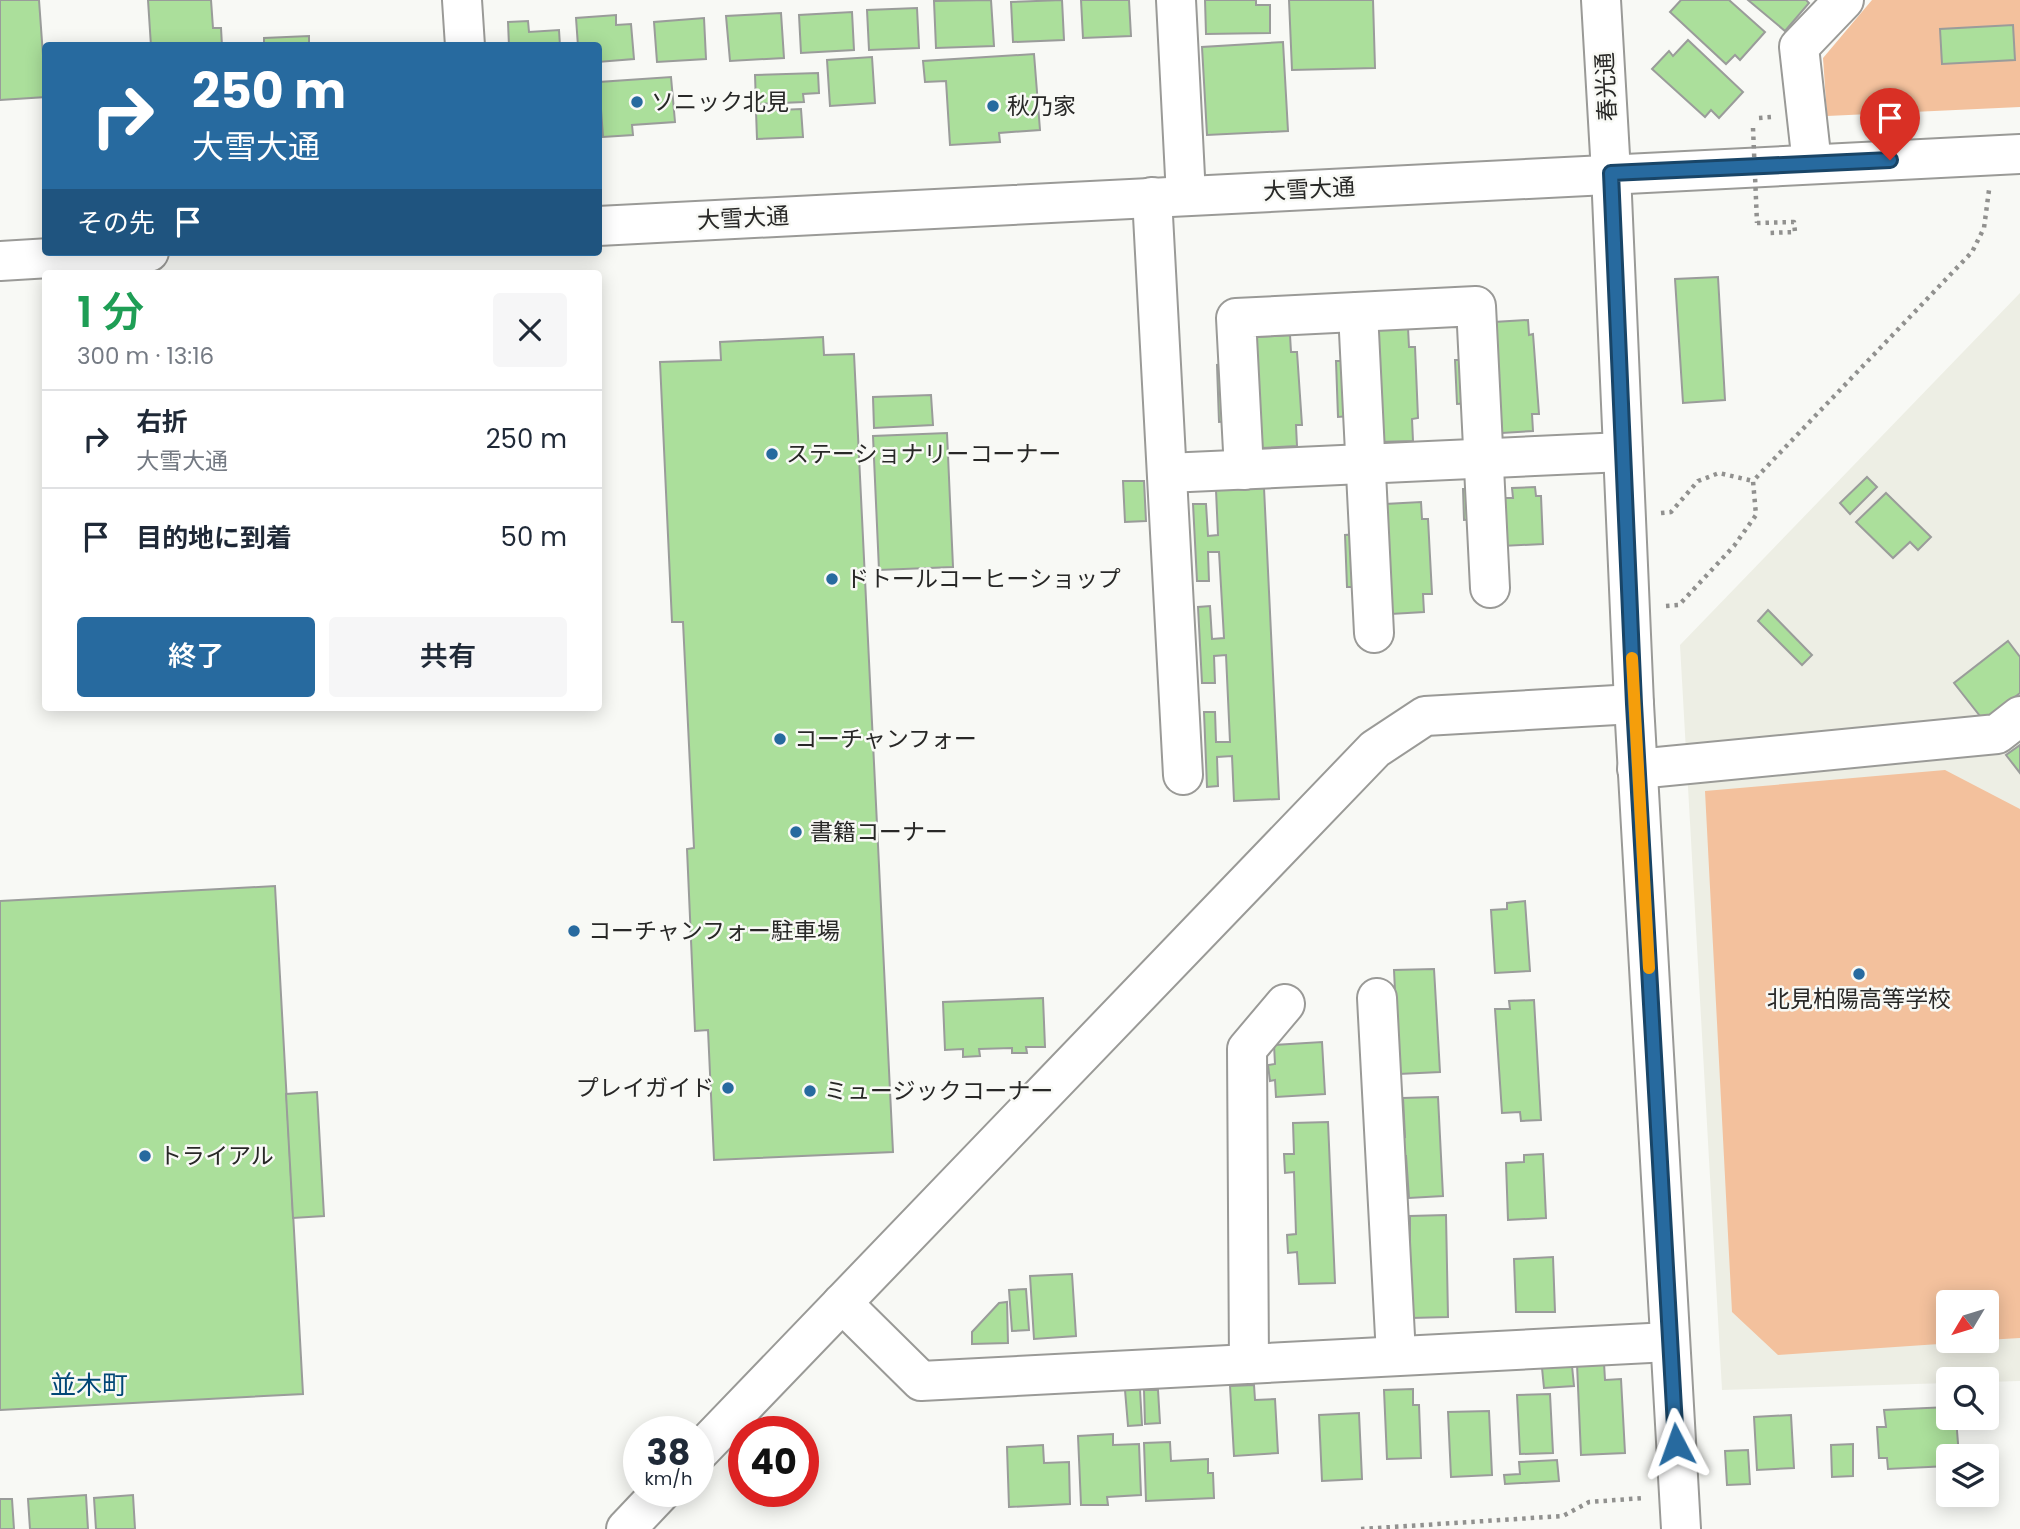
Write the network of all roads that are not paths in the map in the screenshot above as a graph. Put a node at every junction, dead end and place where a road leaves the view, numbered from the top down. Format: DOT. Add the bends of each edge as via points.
graph roads {
  1 [pos="462,0"];
  2 [pos="1176,0"];
  3 [pos="1601,0"];
  4 [pos="1843,0"];
  5 [pos="465,42"];
  6 [pos="2007,154"];
  7 [pos="1812,164"];
  8 [pos="1611,173"];
  9 [pos="1169,196"];
  10 [pos="602,226"];
  11 [pos="83,256"];
  12 [pos="0,261"];
  13 [pos="1358,312"];
  14 [pos="1623,452"];
  15 [pos="1483,458"];
  16 [pos="1366,464"];
  17 [pos="1244,470"];
  18 [pos="1167,473"];
  19 [pos="1490,588"];
  20 [pos="1374,633"];
  21 [pos="1634,704"];
  22 [pos="2020,716"];
  23 [pos="1637,769"];
  24 [pos="1183,775"];
  25 [pos="1377,998"];
  26 [pos="1285,1004"];
  27 [pos="842,1303"];
  28 [pos="1670,1342"];
  29 [pos="1396,1355"];
  30 [pos="1249,1364"];
  31 [pos="714,1436"];
  32 [pos="647,1507"];
  33 [pos="1681,1525"];
  34 [pos="626,1529"];
  1 -- 5 [label="main road"];
  2 -- 9 [label="main road"];
  3 -- 8 [label="main road, 春光通"];
  4 -- 7 [label="main road" via="1799,47"];
  6 -- 7 [label="main road, 大雪大通"];
  7 -- 8 [label="main road, 大雪大通"];
  8 -- 9 [label="main road, 大雪大通"];
  8 -- 14 [label="main road, 春光通"];
  9 -- 10 [label="main road, 大雪大通"];
  9 -- 18 [label="main road"];
  11 -- 12 [label="main road"];
  13 -- 15 [label="main road" via="1476,306"];
  13 -- 16 [label="main road"];
  13 -- 17 [label="main road" via="1237,318"];
  14 -- 15 [label="main road"];
  14 -- 21 [label="main road, 春光通"];
  15 -- 16 [label="main road"];
  15 -- 19 [label="main road"];
  16 -- 17 [label="main road"];
  16 -- 20 [label="main road"];
  17 -- 18 [label="main road"];
  18 -- 24 [label="main road"];
  21 -- 23 [label="main road, 春光通"];
  21 -- 27 [label="main road" via="1425,716 1375,749"];
  22 -- 23 [label="main road" via="1997,734"];
  23 -- 28 [label="main road, 春光通"];
  25 -- 29 [label="main road"];
  26 -- 30 [label="main road" via="1247,1049"];
  27 -- 30 [label="main road" via="922,1381"];
  27 -- 31 [label="main road"];
  28 -- 29 [label="main road"];
  28 -- 33 [label="main road, 春光通"];
  29 -- 30 [label="main road"];
  32 -- 34 [label="main road"];
}
